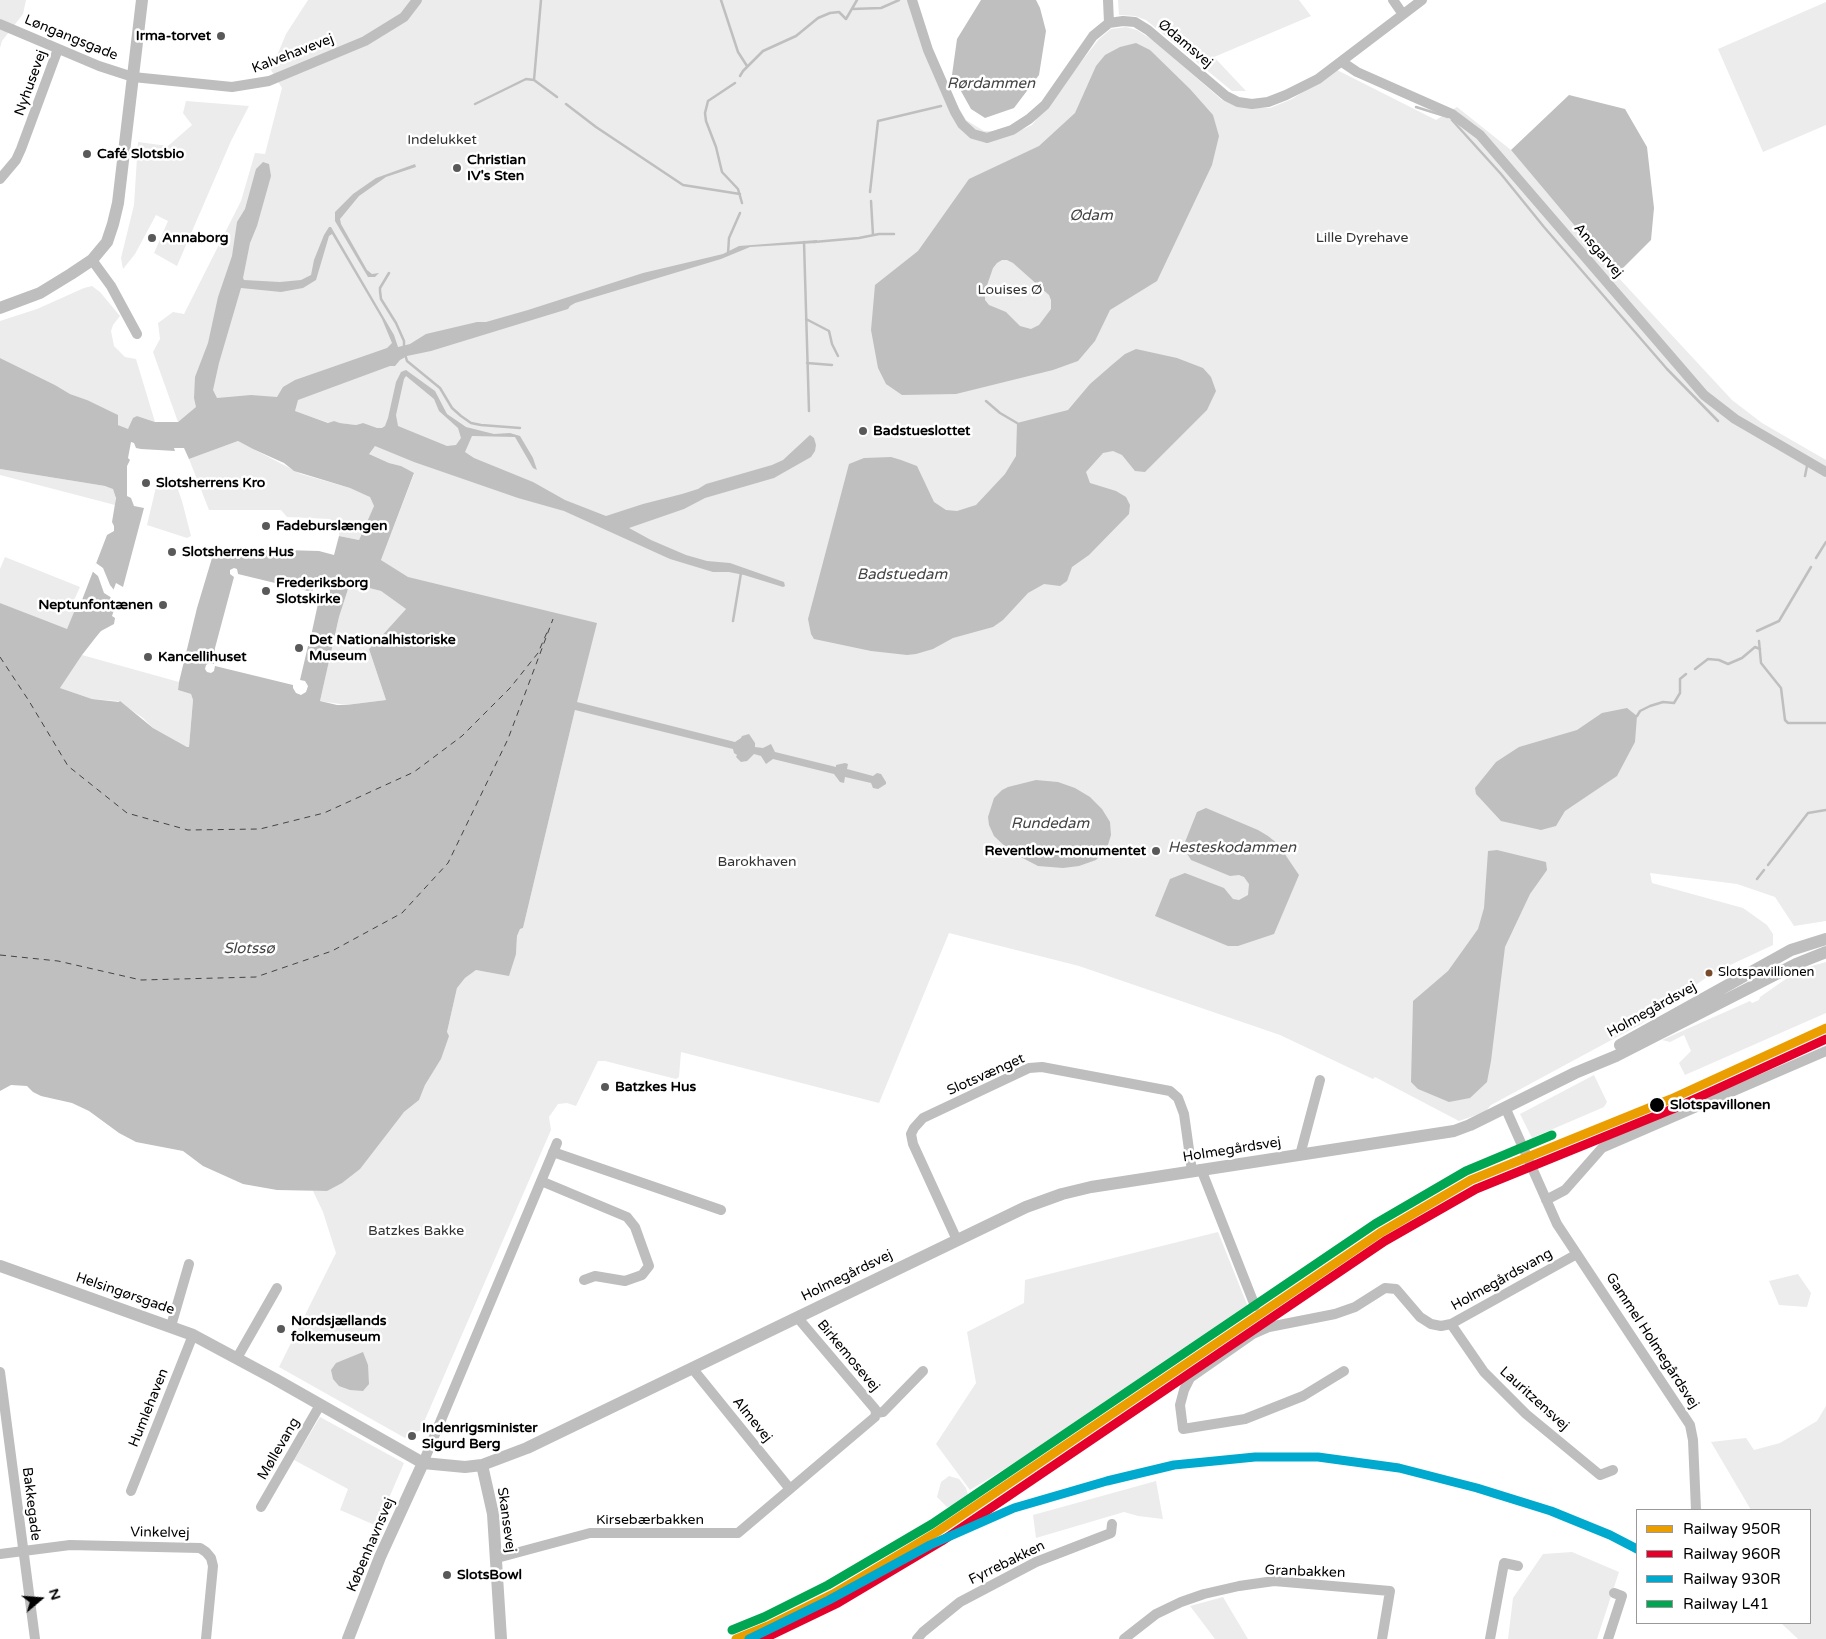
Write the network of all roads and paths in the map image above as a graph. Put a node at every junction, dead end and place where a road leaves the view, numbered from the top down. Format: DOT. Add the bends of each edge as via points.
graph roads {
  1 [pos="142,0"];
  2 [pos="417,0"];
  3 [pos="912,0"];
  4 [pos="1108,0"];
  5 [pos="1393,0"];
  6 [pos="1422,0"];
  7 [pos="1402,14"];
  8 [pos="0,24"];
  9 [pos="1109,24"];
  10 [pos="58,49"];
  11 [pos="1342,62"];
  12 [pos="133,77"];
  13 [pos="0,179"];
  14 [pos="92,260"];
  15 [pos="0,308"];
  16 [pos="137,334"];
  17 [pos="1826,472"];
  18 [pos="1826,939"];
  19 [pos="1826,952"];
  20 [pos="1826,1051"];
  21 [pos="1575,1073"];
  22 [pos="1320,1080"];
  23 [pos="1505,1107"];
  24 [pos="1300,1155"];
  25 [pos="1197,1170"];
  26 [pos="541,1181"];
  27 [pos="1546,1200"];
  28 [pos="722,1210"];
  29 [pos="957,1240"];
  30 [pos="1577,1254"];
  31 [pos="189,1264"];
  32 [pos="0,1266"];
  33 [pos="584,1280"];
  34 [pos="277,1288"];
  35 [pos="1255,1306"];
  36 [pos="797,1317"];
  37 [pos="1450,1324"];
  38 [pos="171,1326"];
  39 [pos="193,1335"];
  40 [pos="237,1358"];
  41 [pos="692,1368"];
  42 [pos="1344,1371"];
  43 [pos="0,1372"];
  44 [pos="923,1372"];
  45 [pos="320,1405"];
  46 [pos="876,1413"];
  47 [pos="422,1463"];
  48 [pos="482,1465"];
  49 [pos="1613,1470"];
  50 [pos="790,1489"];
  51 [pos="131,1491"];
  52 [pos="261,1507"];
  53 [pos="1696,1509"];
  54 [pos="1112,1524"];
  55 [pos="23,1552"];
  56 [pos="0,1554"];
  57 [pos="497,1558"];
  58 [pos="1518,1566"];
  59 [pos="1614,1593"];
  60 [pos="35,1639"];
  61 [pos="206,1639"];
  62 [pos="348,1639"];
  63 [pos="501,1639"];
  64 [pos="917,1639"];
  65 [pos="1124,1639"];
  66 [pos="1382,1639"];
  67 [pos="1490,1639"];
  68 [pos="1608,1639"];
  1 -- 12 [label="street"];
  2 -- 12 [label="street, Kalvehavevej" via="404,17 366,41 269,81 232,86"];
  3 -- 9 [label="street" via="928,50 955,112 972,134 987,138 1012,130 1045,105 1093,36"];
  4 -- 9 [label="street"];
  5 -- 7 [label="street"];
  6 -- 7 [label="street, Ødamsvej"];
  7 -- 11 [label="street, Ødamsvej"];
  8 -- 10 [label="street, Løngangsgade"];
  9 -- 11 [label="street, Ødamsvej" via="1123,20 1142,26 1226,96 1238,102 1268,102 1318,78"];
  10 -- 12 [label="street, Løngangsgade"];
  10 -- 13 [label="street, Nyhusevej" via="21,149"];
  11 -- 17 [label="street, Ansgarvej" via="1357,72 1452,114 1480,134 1704,395 1735,419"];
  12 -- 14 [label="street" via="118,204 107,242"];
  14 -- 15 [label="street" via="40,293"];
  14 -- 16 [label="street" via="111,286"];
  18 -- 21 [label="street, Holmegårdsvej" via="1791,950"];
  19 -- 21 [label="street, Holmegårdsvej"];
  20 -- 27 [label="street" via="1602,1148 1565,1190"];
  21 -- 23 [label="street, Holmegårdsvej"];
  22 -- 24 [label="street, Holmegårdsvej"];
  23 -- 24 [label="street, Holmegårdsvej" via="1470,1125 1444,1133"];
  23 -- 27 [label="street, Gammel Holmegårdsvej"];
  24 -- 25 [label="street, Holmegårdsvej"];
  25 -- 29 [label="street, Holmegårdsvej" via="1062,1194 1026,1207"];
  25 -- 29 [label="street, Slotsvænget" via="1184,1114 1178,1098 1170,1091 1042,1067 1029,1068 923,1118 911,1134"];
  25 -- 35 [label="street"];
  26 -- 28 [label="street" via="555,1148"];
  26 -- 33 [label="street" via="627,1217 636,1227 649,1266 642,1276 625,1281 595,1276"];
  26 -- 47 [label="street"];
  27 -- 30 [label="street, Gammel Holmegårdsvej"];
  29 -- 36 [label="street, Holmegårdsvej"];
  30 -- 37 [label="street, Holmegårdsvang"];
  30 -- 53 [label="street, Gammel Holmegårdsvej" via="1690,1425"];
  31 -- 38 [label="street"];
  32 -- 38 [label="street, Helsingørsgade"];
  34 -- 40 [label="street"];
  36 -- 41 [label="street, Holmegårdsvej"];
  36 -- 46 [label="street, Birkemosevej"];
  37 -- 42 [label="street, Holmegårdsvang" via="1431,1324 1420,1317 1396,1289 1385,1288 1355,1307 1335,1314 1269,1327 1253,1334 1190,1378 1180,1405 1183,1429 1245,1419 1303,1396"];
  37 -- 49 [label="street, Lauritzensvej" via="1484,1372 1526,1414 1600,1475"];
  38 -- 39 [label="street, Helsingørsgade"];
  39 -- 40 [label="street, Helsingørsgade"];
  39 -- 51 [label="street, Humlehaven"];
  40 -- 45 [label="street, Helsingørsgade"];
  41 -- 48 [label="street, Holmegårdsvej" via="527,1448"];
  41 -- 50 [label="street, Almevej"];
  43 -- 55 [label="street, Bakkegade"];
  44 -- 46 [label="street, Birkemosevej" via="883,1412"];
  45 -- 47 [label="street, Helsingørsgade"];
  45 -- 52 [label="street, Møllevang"];
  46 -- 50 [label="street, Birkemosevej"];
  47 -- 48 [label="street, Holmegårdsvej" via="465,1467"];
  47 -- 62 [label="street, Københavnsvej"];
  48 -- 57 [label="street, Skansevej" via="493,1514"];
  50 -- 57 [label="street, Kirsebærbakken" via="738,1534 590,1533"];
  54 -- 64 [label="street, Fyrrebakken" via="1111,1533 1036,1562 960,1602"];
  55 -- 56 [label="street"];
  55 -- 60 [label="street, Bakkegade"];
  55 -- 61 [label="street, Vinkelvej" via="70,1545 200,1548 211,1558 213,1566"];
  57 -- 63 [label="street, Skansevej"];
  58 -- 67 [label="street" via="1504,1563"];
  59 -- 68 [label="street" via="1622,1596"];
  65 -- 66 [label="street, Granbakken" via="1156,1614 1181,1602 1239,1586 1274,1582 1390,1591"];
}
